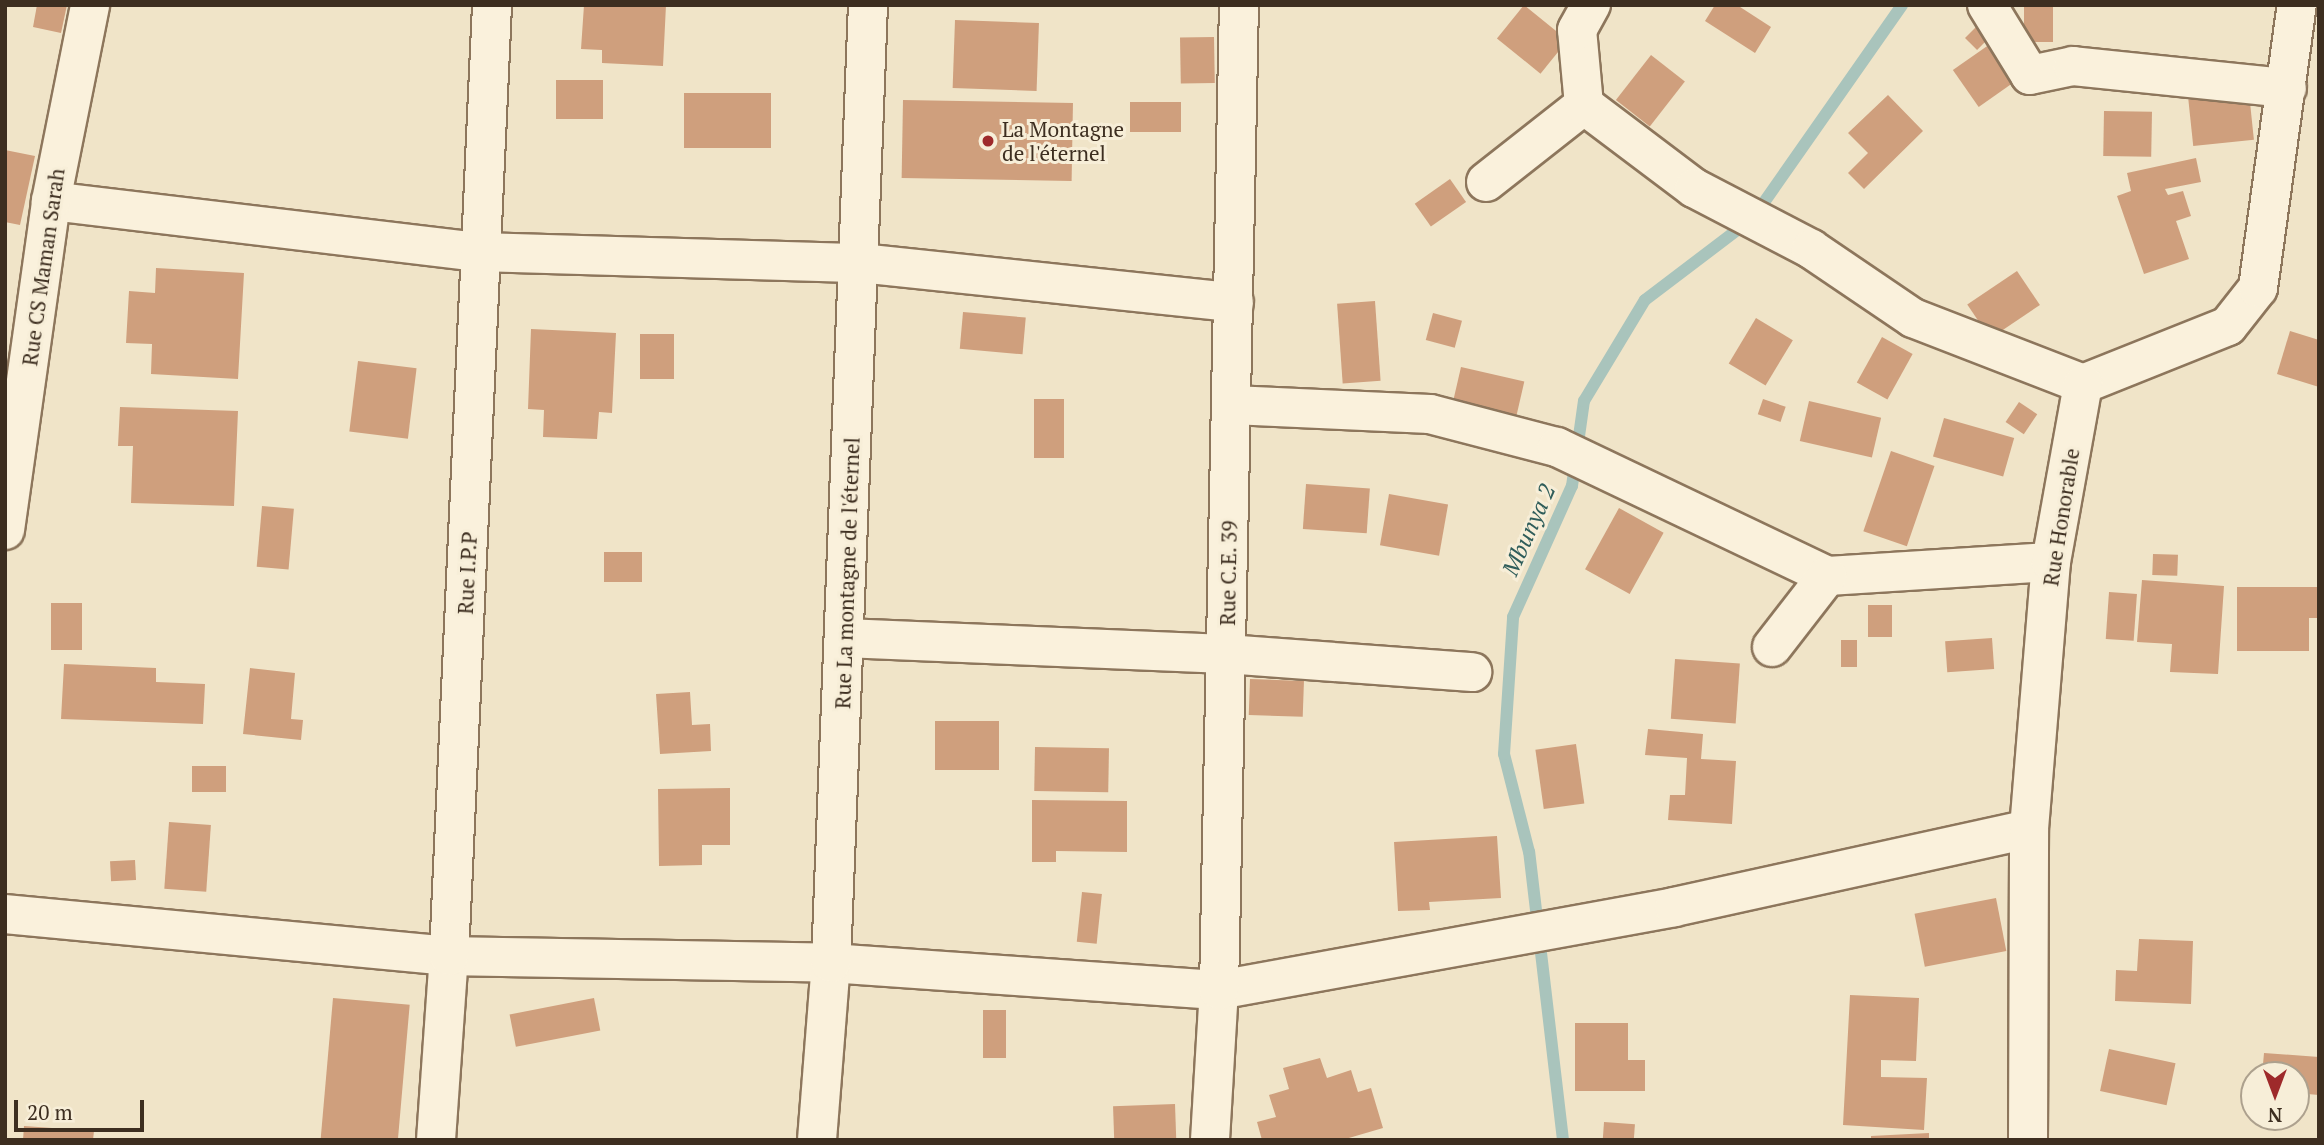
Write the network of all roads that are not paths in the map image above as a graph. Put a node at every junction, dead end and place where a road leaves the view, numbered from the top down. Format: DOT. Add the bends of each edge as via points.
graph roads {
  1 [pos="90,5"];
  2 [pos="492,5"];
  3 [pos="868,5"];
  4 [pos="1239,5"];
  5 [pos="1591,5"];
  6 [pos="1987,5"];
  7 [pos="2297,5"];
  8 [pos="2287,88"];
  9 [pos="1584,105"];
  10 [pos="1486,182"];
  11 [pos="51,201"];
  12 [pos="481,252"];
  13 [pos="860,263"];
  14 [pos="1234,302"];
  15 [pos="2083,384"];
  16 [pos="1232,405"];
  17 [pos="5,530"];
  18 [pos="2051,562"];
  19 [pos="1827,576"];
  20 [pos="844,638"];
  21 [pos="1772,647"];
  22 [pos="1226,654"];
  23 [pos="1472,672"];
  24 [pos="2029,829"];
  25 [pos="5,914"];
  26 [pos="449,956"];
  27 [pos="831,963"];
  28 [pos="1219,990"];
  29 [pos="436,1140"];
  30 [pos="817,1140"];
  31 [pos="1210,1140"];
  32 [pos="2028,1140"];
  1 -- 11 [label="street, Rue CS Maman Sarah"];
  2 -- 12 [label="street, Rue I.P.P"];
  3 -- 13 [label="street, Rue La montagne de l'éternel"];
  4 -- 14 [label="street, Rue C.E. 39"];
  5 -- 9 [label="street" via="1577,30"];
  6 -- 8 [label="street" via="2030,75 2073,66"];
  7 -- 8 [label="street"];
  8 -- 15 [label="street" via="2258,288 2228,326"];
  9 -- 10 [label="street"];
  9 -- 15 [label="street" via="1694,188 1811,249 1913,318"];
  11 -- 12 [label="street"];
  11 -- 17 [label="street, Rue CS Maman Sarah"];
  12 -- 13 [label="street"];
  12 -- 26 [label="street, Rue I.P.P"];
  13 -- 14 [label="street"];
  13 -- 20 [label="street, Rue La montagne de l'éternel"];
  14 -- 16 [label="street, Rue C.E. 39"];
  15 -- 18 [label="street, Rue Honorable"];
  16 -- 19 [label="street" via="1430,414 1557,447"];
  16 -- 22 [label="street, Rue C.E. 39"];
  18 -- 19 [label="street"];
  18 -- 24 [label="street, Rue Honorable"];
  19 -- 21 [label="street"];
  20 -- 22 [label="street"];
  20 -- 27 [label="street, Rue La montagne de l'éternel"];
  22 -- 23 [label="street"];
  22 -- 28 [label="street, Rue C.E. 39"];
  24 -- 28 [label="street" via="1674,908"];
  24 -- 32 [label="street, Rue Honorable"];
  25 -- 26 [label="street"];
  26 -- 27 [label="street"];
  26 -- 29 [label="street, Rue I.P.P"];
  27 -- 28 [label="street"];
  27 -- 30 [label="street, Rue La montagne de l'éternel"];
  28 -- 31 [label="street, Rue C.E. 39"];
}
